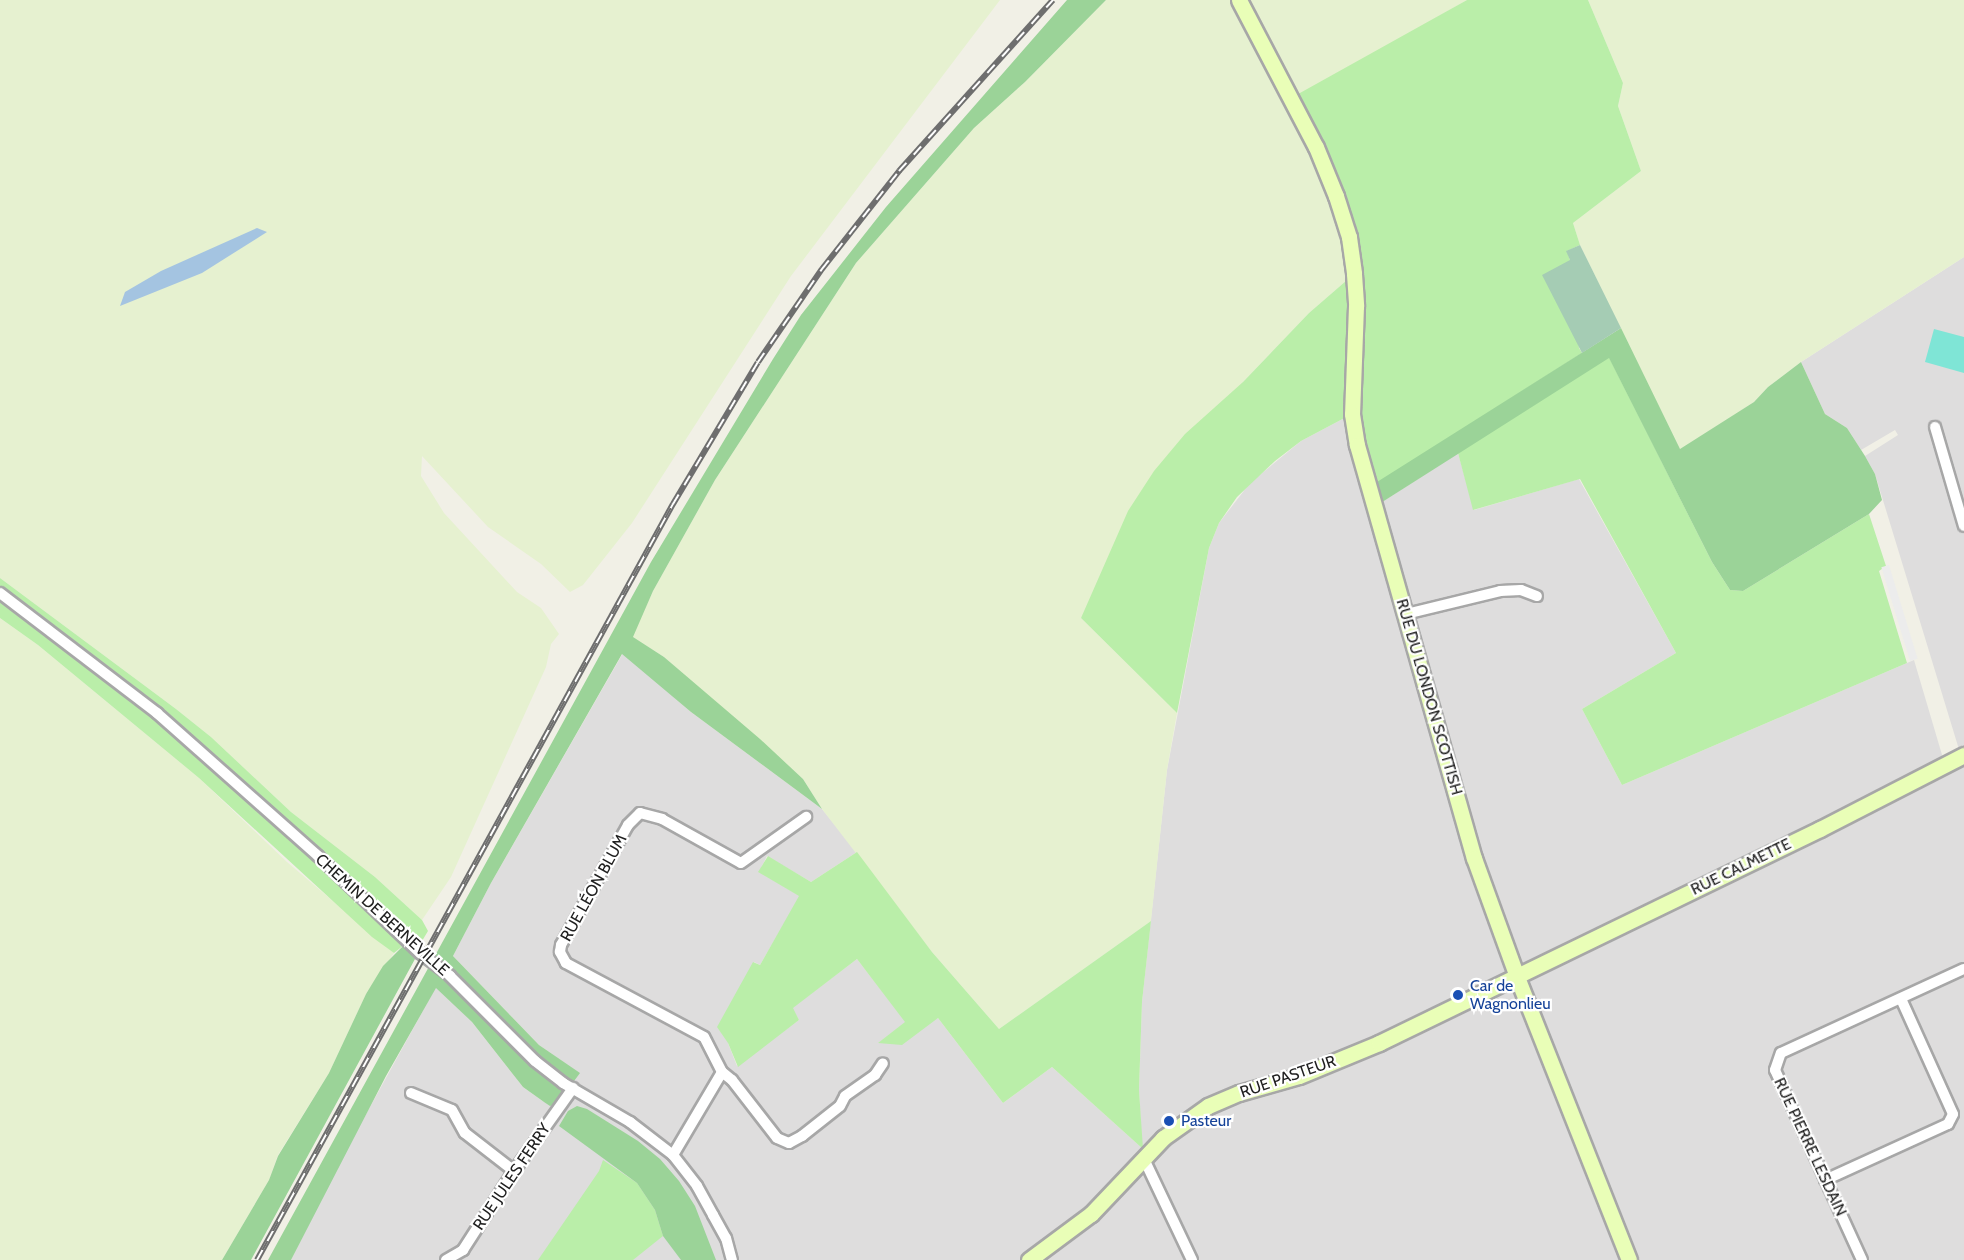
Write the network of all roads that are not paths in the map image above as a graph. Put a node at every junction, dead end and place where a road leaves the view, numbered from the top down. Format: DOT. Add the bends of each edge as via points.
graph roads {
  1 [pos="1239,0"];
  2 [pos="1935,427"];
  3 [pos="1964,526"];
  4 [pos="0,593"];
  5 [pos="1537,596"];
  6 [pos="1406,614"];
  7 [pos="1963,758"];
  8 [pos="806,817"];
  9 [pos="1964,969"];
  10 [pos="1516,977"];
  11 [pos="1901,999"];
  12 [pos="883,1064"];
  13 [pos="722,1072"];
  14 [pos="573,1088"];
  15 [pos="411,1093"];
  16 [pos="673,1155"];
  17 [pos="1144,1158"];
  18 [pos="514,1171"];
  19 [pos="1825,1180"];
  20 [pos="446,1260"];
  21 [pos="732,1260"];
  22 [pos="1029,1260"];
  23 [pos="1192,1260"];
  24 [pos="1629,1260"];
  25 [pos="1862,1260"];
  1 -- 6 [label="main road, RUE DU LONDON SCOTTISH" via="1316,147 1349,237 1356,306 1352,414 1357,445"];
  2 -- 3 [label="street"];
  4 -- 14 [label="street, CHEMIN DE BERNEVILLE" via="158,713 414,948 450,976 536,1061"];
  5 -- 6 [label="street" via="1521,590 1500,591"];
  6 -- 10 [label="main road, RUE DU LONDON SCOTTISH" via="1474,858"];
  7 -- 10 [label="main road, RUE CALMETTE"];
  8 -- 13 [label="street, RUE LÉON BLUM" via="741,863 662,819 640,813 628,825 561,945 566,963 704,1037"];
  9 -- 11 [label="street, RUE PIERRE LESDAIN"];
  10 -- 17 [label="main road, RUE PASTEUR" via="1334,1063 1215,1103 1173,1130"];
  10 -- 24 [label="main road, RUE DU LONDON SCOTTISH"];
  11 -- 19 [label="street, RUE PIERRE LESDAIN" via="1781,1053 1774,1070"];
  11 -- 19 [label="street" via="1953,1114 1948,1124"];
  12 -- 13 [label="street" via="875,1075 845,1096 840,1106 789,1143 777,1138"];
  13 -- 16 [label="street"];
  14 -- 16 [label="street, CHEMIN DE BERNEVILLE" via="630,1122"];
  14 -- 18 [label="street, RUE JULES FERRY"];
  15 -- 18 [label="street" via="452,1110 465,1133"];
  16 -- 21 [label="street, CHEMIN DE BERNEVILLE" via="697,1185 726,1238"];
  17 -- 22 [label="main road, RUE PASTEUR" via="1091,1214"];
  17 -- 23 [label="street"];
  18 -- 20 [label="street, RUE JULES FERRY" via="463,1250"];
  19 -- 25 [label="street, RUE PIERRE LESDAIN"];
}
